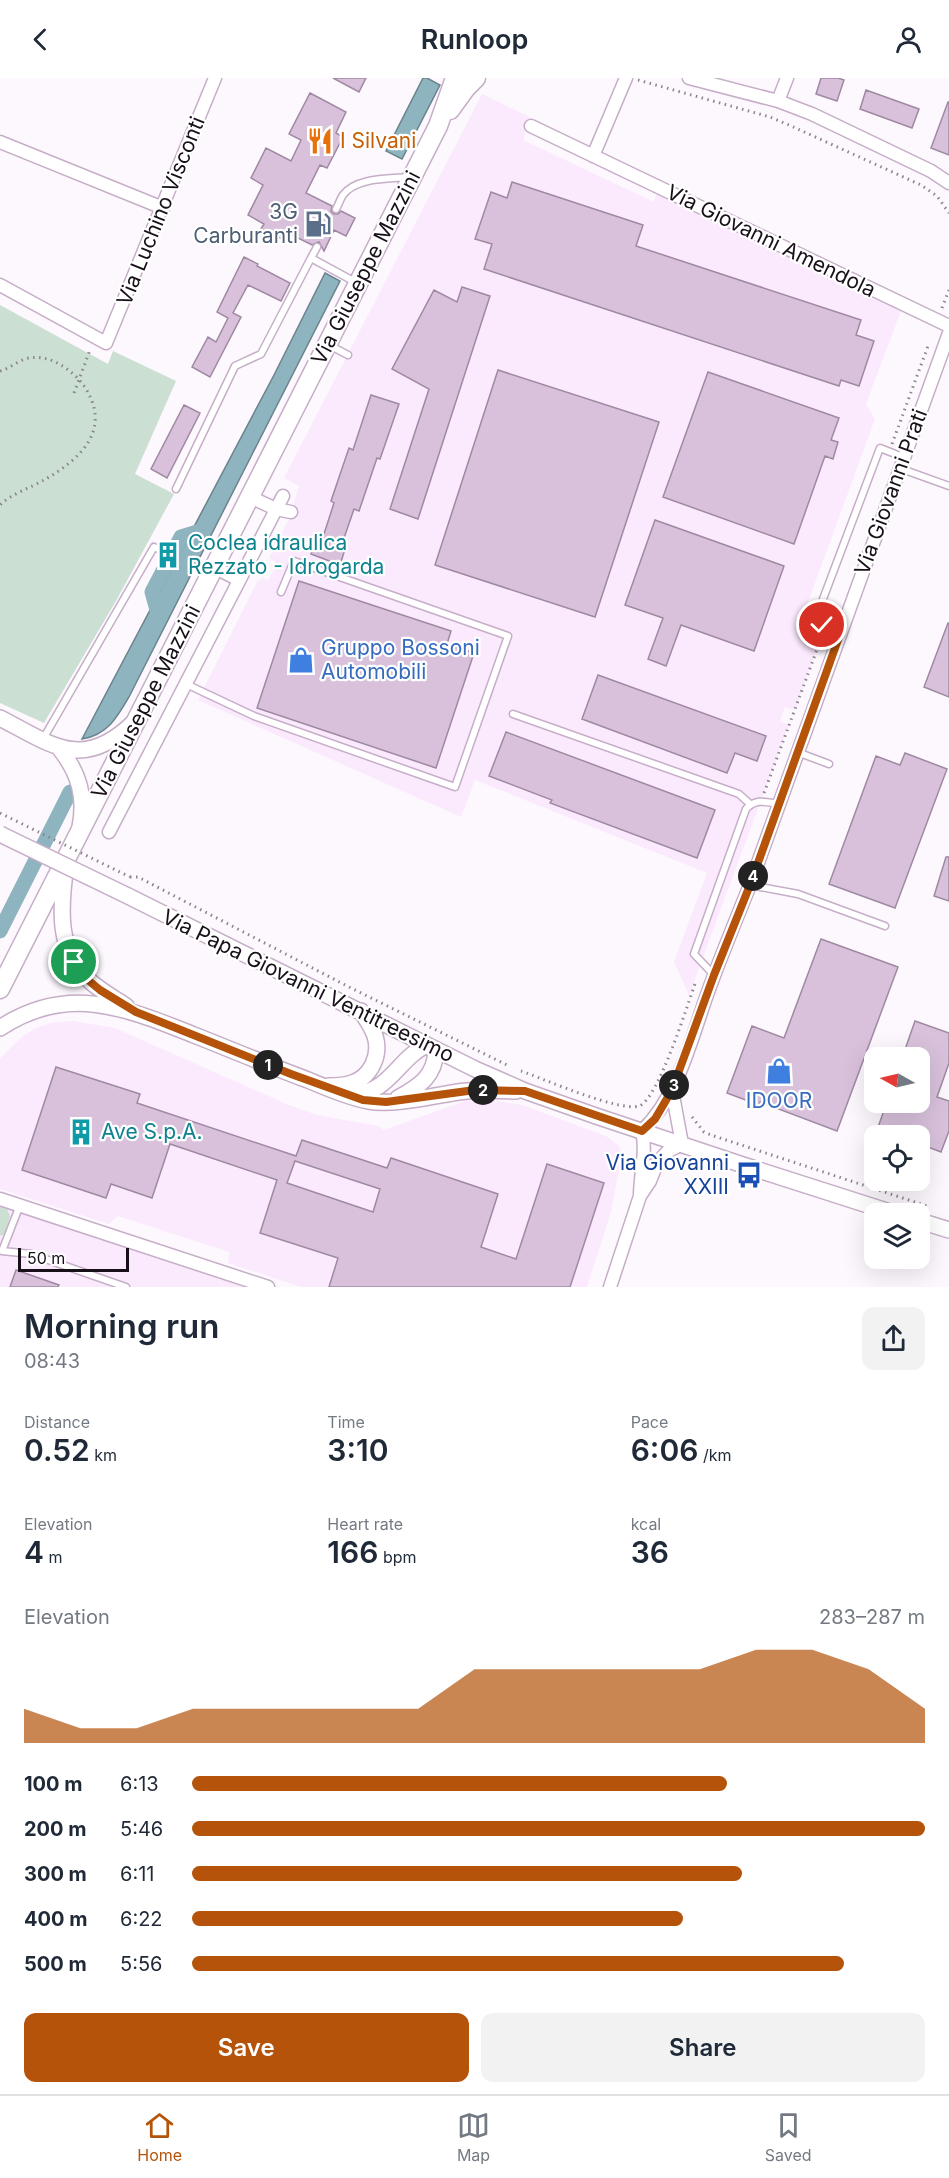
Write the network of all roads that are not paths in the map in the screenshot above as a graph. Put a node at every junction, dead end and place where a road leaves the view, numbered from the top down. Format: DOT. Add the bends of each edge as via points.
graph roads {
  1 [pos="215,78"];
  2 [pos="455,78"];
  3 [pos="476,78"];
  4 [pos="628,78"];
  5 [pos="689,78"];
  6 [pos="787,78"];
  7 [pos="778,101"];
  8 [pos="438,126"];
  9 [pos="531,126"];
  10 [pos="0,142"];
  11 [pos="593,156"];
  12 [pos="412,177"];
  13 [pos="949,183"];
  14 [pos="163,208"];
  15 [pos="336,208"];
  16 [pos="316,247"];
  17 [pos="311,258"];
  18 [pos="359,284"];
  19 [pos="0,285"];
  20 [pos="949,326"];
  21 [pos="949,333"];
  22 [pos="328,344"];
  23 [pos="348,355"];
  24 [pos="901,463"];
  25 [pos="949,486"];
  26 [pos="176,489"];
  27 [pos="283,496"];
  28 [pos="250,497"];
  29 [pos="276,509"];
  30 [pos="291,512"];
  31 [pos="163,551"];
  32 [pos="214,567"];
  33 [pos="239,580"];
  34 [pos="281,592"];
  35 [pos="839,637"];
  36 [pos="186,683"];
  37 [pos="237,699"];
  38 [pos="233,706"];
  39 [pos="513,714"];
  40 [pos="0,718"];
  41 [pos="136,720"];
  42 [pos="43,740"];
  43 [pos="60,749"];
  44 [pos="797,752"];
  45 [pos="829,764"];
  46 [pos="750,804"];
  47 [pos="778,804"];
  48 [pos="109,832"];
  49 [pos="79,833"];
  50 [pos="0,834"];
  51 [pos="68,854"];
  52 [pos="750,885"];
  53 [pos="885,926"];
  54 [pos="714,975"];
  55 [pos="0,989"];
  56 [pos="361,1011"];
  57 [pos="136,1012"];
  58 [pos="0,1028"];
  59 [pos="432,1047"];
  60 [pos="324,1087"];
  61 [pos="672,1090"];
  62 [pos="525,1091"];
  63 [pos="346,1094"];
  64 [pos="393,1100"];
  65 [pos="642,1131"];
  66 [pos="682,1144"];
  67 [pos="640,1196"];
  68 [pos="0,1199"];
  69 [pos="864,1204"];
  70 [pos="20,1206"];
  71 [pos="930,1224"];
  72 [pos="949,1230"];
  73 [pos="126,1287"];
  74 [pos="268,1287"];
  75 [pos="610,1287"];
  1 -- 14 [label="street, Via Luchino Visconti"];
  2 -- 8 [label="main road, Via Giuseppe Mazzini"];
  3 -- 8 [label="main road, Via Giuseppe Mazzini"];
  4 -- 11 [label="street"];
  5 -- 7 [label="street"];
  6 -- 7 [label="street"];
  7 -- 13 [label="street"];
  8 -- 12 [label="main road, Via Giuseppe Mazzini"];
  9 -- 11 [label="street, Via Giovanni Amendola"];
  10 -- 14 [label="street"];
  11 -- 20 [label="street, Via Giovanni Amendola"];
  12 -- 15 [label="lane" via="356,186 343,195"];
  12 -- 18 [label="main road, Via Giuseppe Mazzini"];
  14 -- 19 [label="street, Via Luchino Visconti" via="101,340"];
  16 -- 17 [label="lane"];
  17 -- 18 [label="lane"];
  17 -- 26 [label="lane" via="261,354 235,366"];
  18 -- 22 [label="main road, Via Giuseppe Mazzini"];
  21 -- 24 [label="street, Via Giovanni Prati"];
  22 -- 23 [label="lane"];
  22 -- 28 [label="main road, Via Giuseppe Mazzini"];
  24 -- 25 [label="lane"];
  24 -- 35 [label="street, Via Giovanni Prati"];
  24 -- 35 [label="lane" via="880,448 823,599 818,618"];
  27 -- 29 [label="street"];
  28 -- 29 [label="street"];
  28 -- 32 [label="main road, Via Giuseppe Mazzini"];
  29 -- 30 [label="street"];
  29 -- 33 [label="street"];
  31 -- 42 [label="lane" via="154,547"];
  32 -- 33 [label="street"];
  32 -- 41 [label="main road, Via Giuseppe Mazzini"];
  33 -- 36 [label="street"];
  34 -- 38 [label="lane" via="294,561 508,636 455,787"];
  35 -- 44 [label="street, Via Giovanni Prati"];
  36 -- 38 [label="lane"];
  36 -- 48 [label="street"];
  37 -- 38 [label="lane"];
  39 -- 46 [label="lane" via="739,794"];
  40 -- 42 [label="street"];
  41 -- 43 [label="street" via="109,742 77,751"];
  41 -- 49 [label="main road, Via Giuseppe Mazzini"];
  42 -- 43 [label="street"];
  43 -- 49 [label="street" via="71,763 82,796"];
  44 -- 45 [label="lane"];
  44 -- 47 [label="street, Via Giovanni Prati"];
  46 -- 47 [label="lane" via="762,800"];
  46 -- 54 [label="lane" via="694,954"];
  47 -- 52 [label="street, Via Giovanni Prati"];
  49 -- 51 [label="main road, Via Giuseppe Mazzini"];
  50 -- 56 [label="street, Via Papa Giovanni Ventitreesimo, bridge"];
  51 -- 55 [label="main road, Via Giuseppe Mazzini"];
  51 -- 57 [label="street" via="61,911 70,954 88,980"];
  52 -- 53 [label="lane" via="798,894"];
  52 -- 54 [label="street, Via Giovanni Prati"];
  54 -- 61 [label="street, Via Giovanni Prati"];
  56 -- 59 [label="street, Via Papa Giovanni Ventitreesimo"];
  56 -- 60 [label="street" via="376,1038 373,1065 352,1084"];
  57 -- 58 [label="street" via="89,1003 62,1004 27,1014"];
  57 -- 60 [label="street"];
  59 -- 62 [label="street, Via Papa Giovanni Ventitreesimo"];
  59 -- 63 [label="street" via="410,1054 378,1088 357,1095"];
  59 -- 64 [label="street" via="434,1066 426,1080"];
  60 -- 63 [label="street"];
  61 -- 65 [label="street, Via Giovanni Prati" via="655,1119"];
  61 -- 66 [label="street"];
  62 -- 64 [label="street" via="475,1090"];
  62 -- 65 [label="street, Via Papa Giovanni Ventitreesimo"];
  63 -- 64 [label="street" via="371,1102"];
  65 -- 66 [label="street, Via Papa Giovanni Ventitreesimo"];
  65 -- 67 [label="street" via="645,1144"];
  66 -- 67 [label="street" via="657,1163"];
  66 -- 69 [label="street, Via Papa Giovanni Ventitreesimo"];
  67 -- 75 [label="street"];
  68 -- 70 [label="street"];
  70 -- 73 [label="lane" via="2,1251 32,1254"];
  70 -- 74 [label="street"];
  71 -- 72 [label="street"];
}
